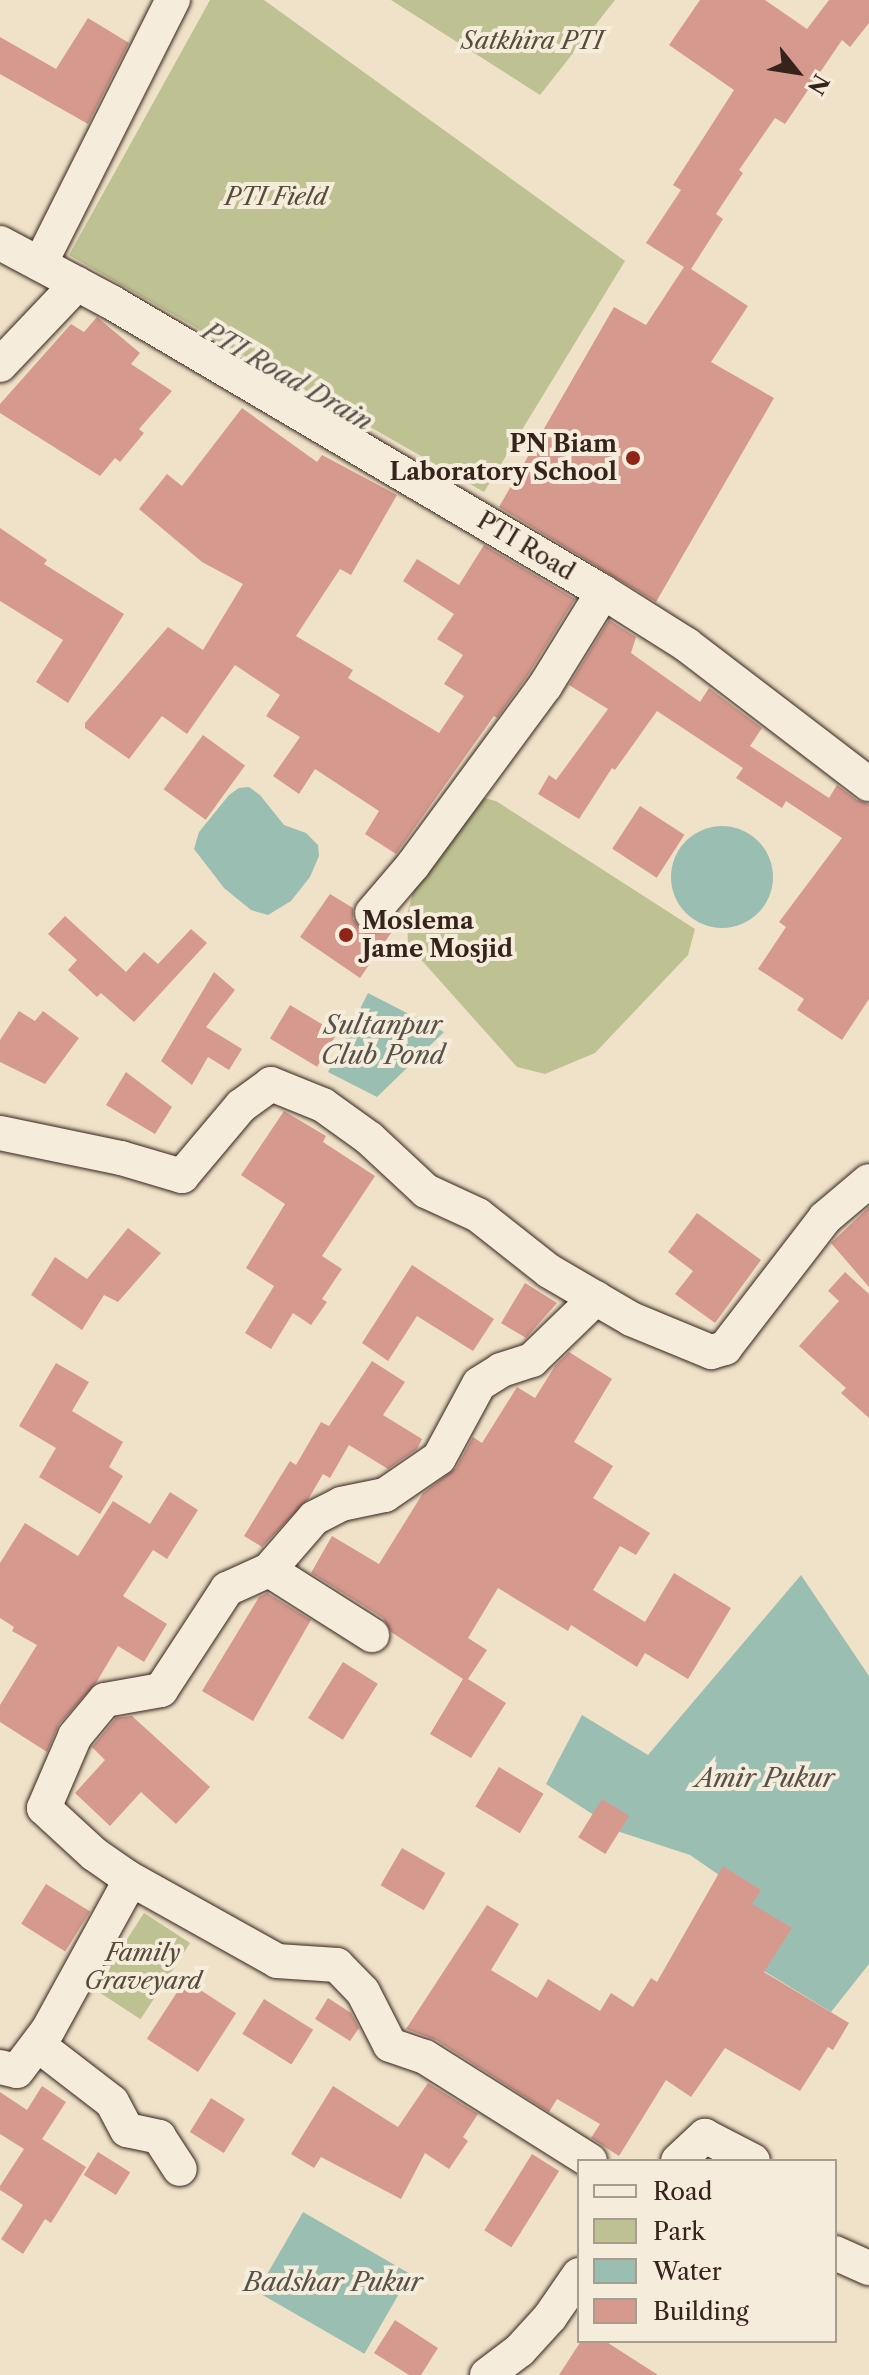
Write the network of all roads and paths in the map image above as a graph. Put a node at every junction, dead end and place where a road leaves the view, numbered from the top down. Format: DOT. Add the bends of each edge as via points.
graph roads {
  1 [pos="173,0"];
  2 [pos="0,243"];
  3 [pos="40,264"];
  4 [pos="77,284"];
  5 [pos="0,365"];
  6 [pos="603,592"];
  7 [pos="869,784"];
  8 [pos="372,913"];
  9 [pos="0,1133"];
  10 [pos="869,1181"];
  11 [pos="596,1298"];
  12 [pos="269,1570"];
  13 [pos="372,1635"];
  14 [pos="127,1877"];
  15 [pos="38,2045"];
  16 [pos="0,2067"];
  17 [pos="587,2159"];
  18 [pos="680,2159"];
  19 [pos="749,2159"];
  20 [pos="180,2169"];
  21 [pos="837,2254"];
  22 [pos="869,2268"];
  23 [pos="577,2278"];
  24 [pos="487,2375"];
  1 -- 3 [label="street"];
  2 -- 3 [label="street, PTI Road"];
  3 -- 4 [label="street, PTI Road"];
  4 -- 5 [label="street"];
  4 -- 6 [label="street, PTI Road"];
  6 -- 7 [label="street, PTI Road" via="687,645"];
  6 -- 8 [label="street" via="545,686"];
  9 -- 11 [label="street" via="182,1176 241,1106 271,1084 323,1105 369,1138 426,1191 478,1215 549,1271"];
  10 -- 11 [label="street" via="825,1218 725,1348 711,1352 692,1347"];
  11 -- 12 [label="street" via="532,1360 479,1384 439,1458 385,1495 341,1504 314,1518"];
  12 -- 13 [label="street"];
  12 -- 14 [label="street" via="227,1589 161,1690 105,1700 75,1736 44,1808"];
  14 -- 15 [label="street" via="115,1911"];
  14 -- 17 [label="street" via="277,1961 337,1965 363,1992 390,2045 425,2057"];
  15 -- 16 [label="street" via="17,2071"];
  15 -- 20 [label="street" via="112,2102 127,2130 159,2137"];
  18 -- 19 [label="street" via="705,2136"];
  21 -- 22 [label="street"];
  23 -- 24 [label="street" via="520,2350"];
}
